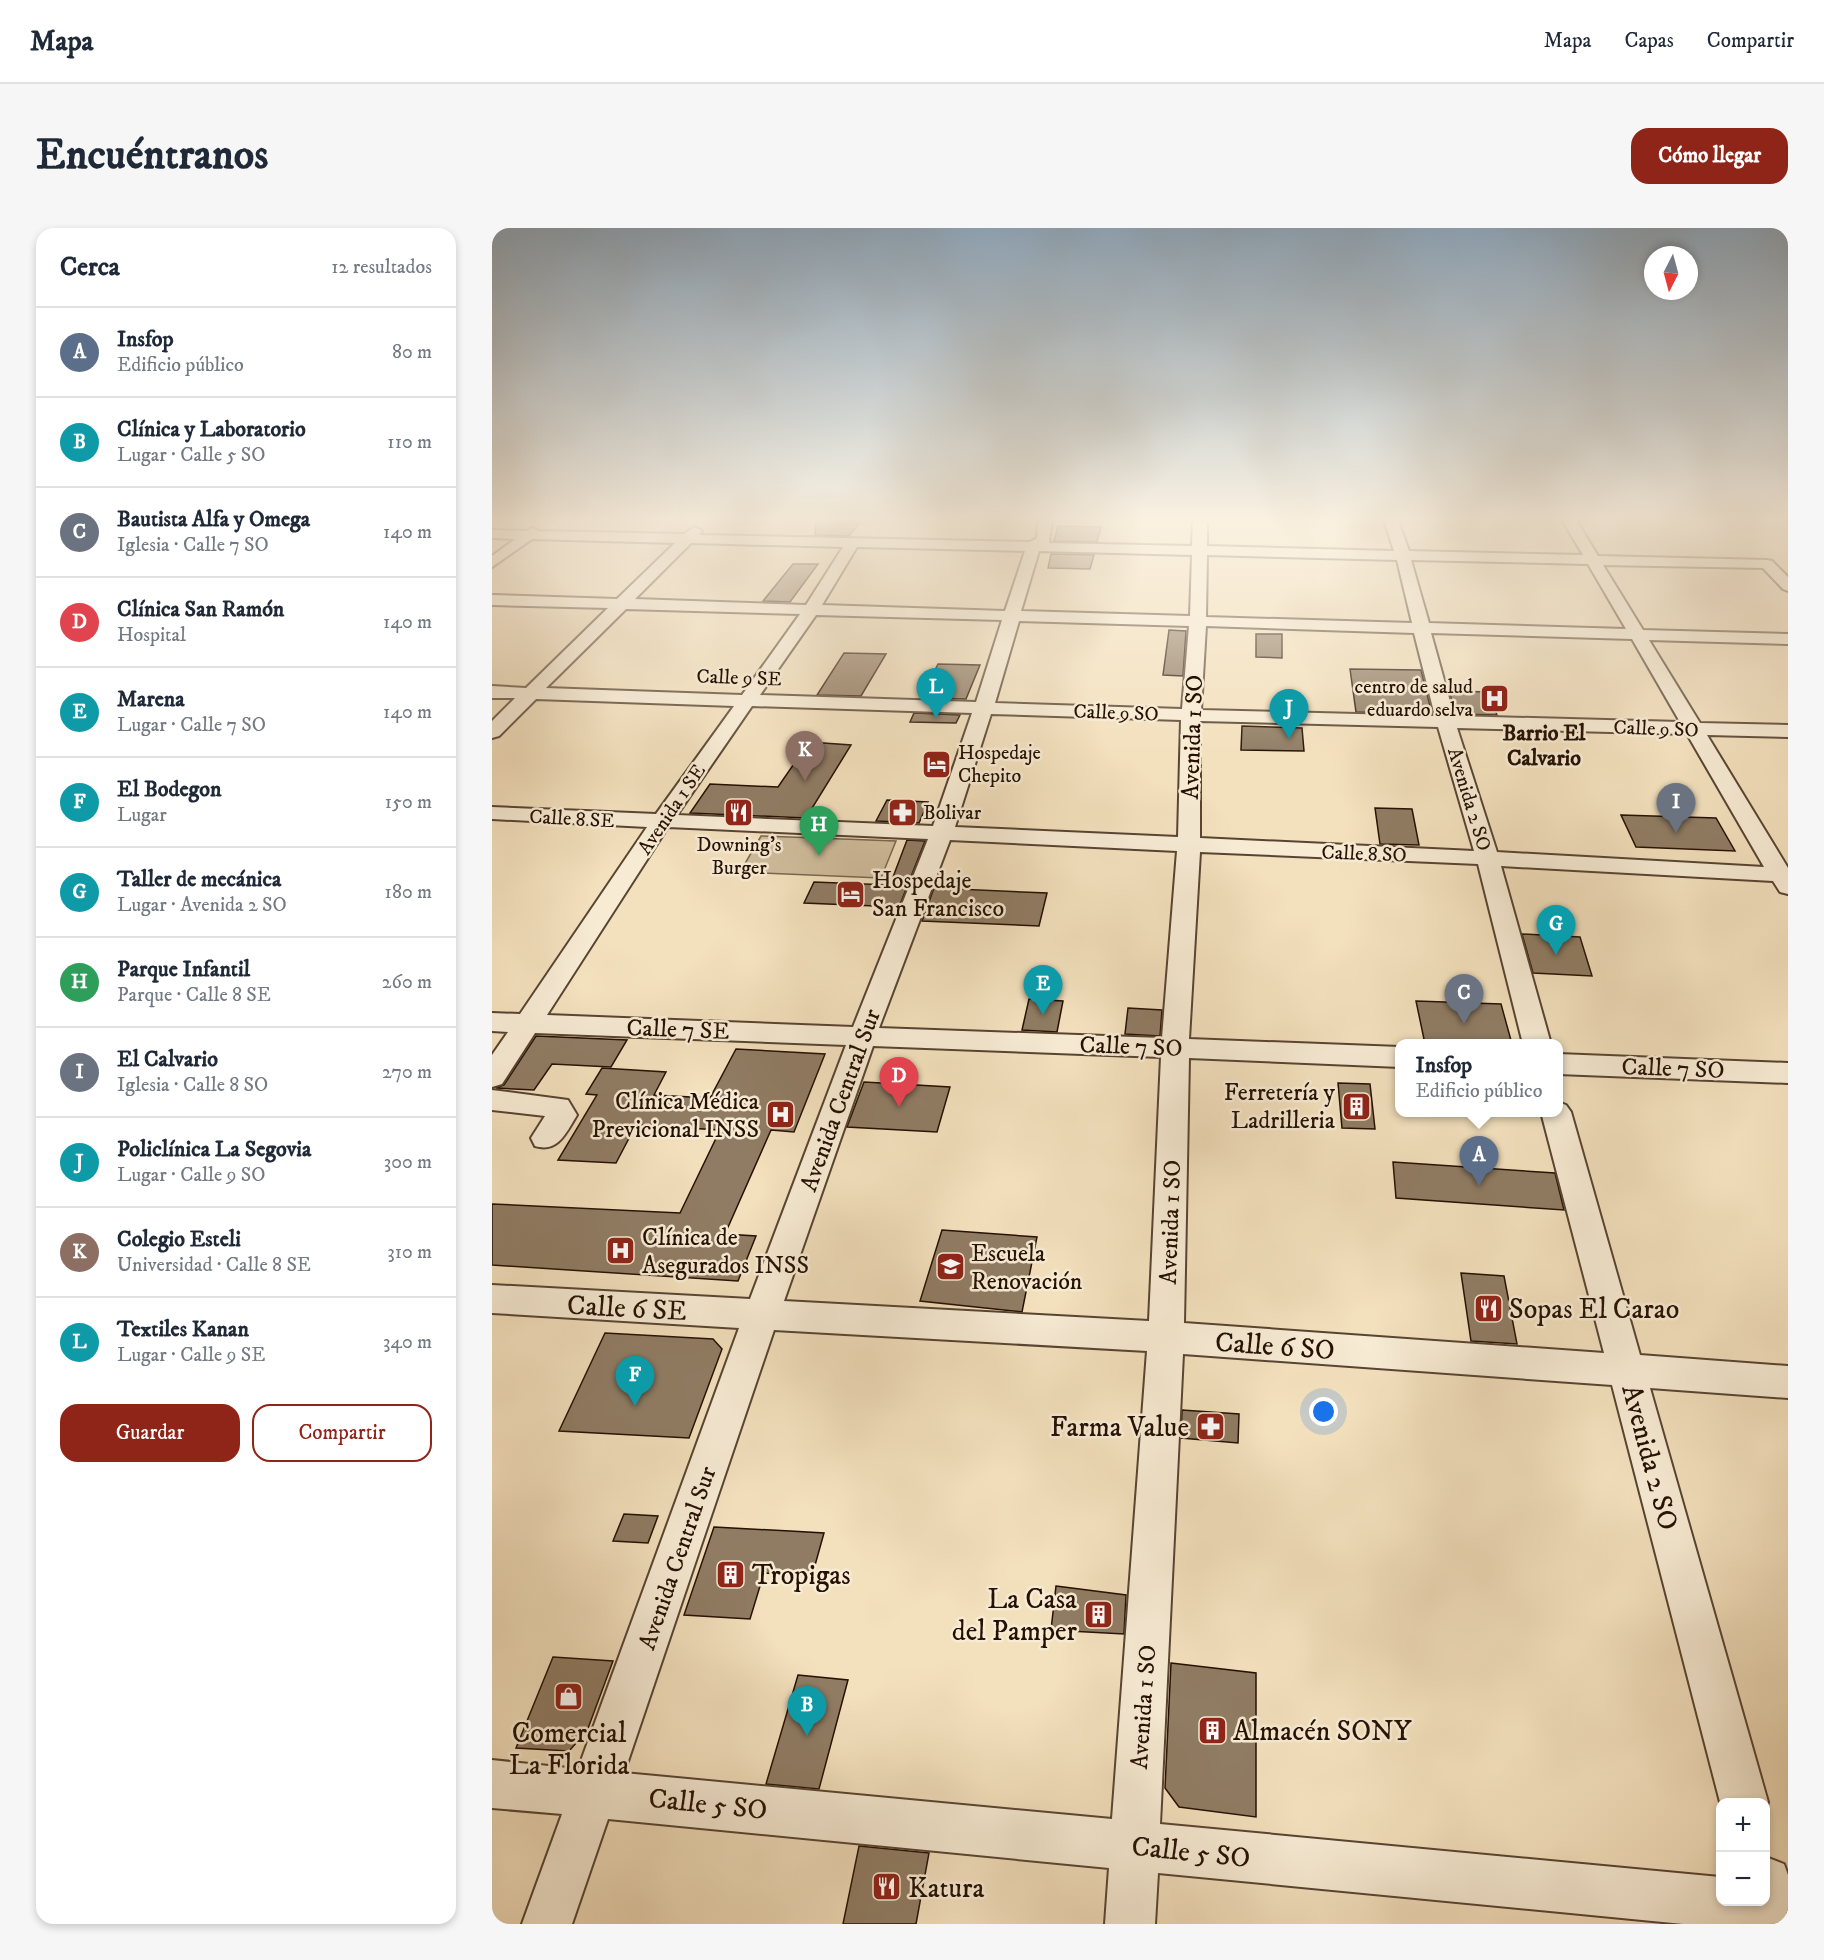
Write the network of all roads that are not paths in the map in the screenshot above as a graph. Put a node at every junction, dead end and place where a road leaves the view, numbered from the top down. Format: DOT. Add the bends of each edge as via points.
graph roads {
  1 [pos="625,599"];
  2 [pos="818,599"];
  3 [pos="1017,599"];
  4 [pos="1198,599"];
  5 [pos="1415,599"];
  6 [pos="1616,599"];
  7 [pos="492,600"];
  8 [pos="620,604"];
  9 [pos="811,610"];
  10 [pos="1013,616"];
  11 [pos="1198,623"];
  12 [pos="1423,629"];
  13 [pos="1638,635"];
  14 [pos="1788,639"];
  15 [pos="492,692"];
  16 [pos="530,693"];
  17 [pos="747,700"];
  18 [pos="984,707"];
  19 [pos="1191,715"];
  20 [pos="1446,722"];
  21 [pos="1692,730"];
  22 [pos="1788,731"];
  23 [pos="492,732"];
  24 [pos="492,813"];
  25 [pos="660,823"];
  26 [pos="941,835"];
  27 [pos="1189,845"];
  28 [pos="1488,858"];
  29 [pos="1786,879"];
  30 [pos="492,1022"];
  31 [pos="529,1024"];
  32 [pos="863,1035"];
  33 [pos="1536,1039"];
  34 [pos="1175,1048"];
  35 [pos="1395,1057"];
  36 [pos="1563,1064"];
  37 [pos="1788,1073"];
  38 [pos="492,1077"];
  39 [pos="492,1100"];
  40 [pos="1557,1117"];
  41 [pos="546,1138"];
  42 [pos="492,1299"];
  43 [pos="761,1316"];
  44 [pos="1166,1338"];
  45 [pos="1628,1371"];
  46 [pos="1788,1382"];
  47 [pos="492,1784"];
  48 [pos="594,1792"];
  49 [pos="1743,1798"];
  50 [pos="1135,1846"];
  51 [pos="1776,1905"];
  52 [pos="547,1924"];
  53 [pos="1130,1924"];
  1 -- 8 [label="street"];
  2 -- 9 [label="street, Avenida 1 SE"];
  3 -- 10 [label="street, Avenida Central Sur"];
  4 -- 11 [label="street, Avenida 1 SO"];
  5 -- 12 [label="street, Avenida 2 SO"];
  6 -- 13 [label="street"];
  7 -- 8 [label="street"];
  8 -- 9 [label="street"];
  8 -- 16 [label="street"];
  9 -- 10 [label="street"];
  9 -- 17 [label="street, Avenida 1 SE"];
  10 -- 11 [label="street"];
  10 -- 18 [label="street, Avenida Central Sur"];
  11 -- 12 [label="street"];
  11 -- 19 [label="street, Avenida 1 SO"];
  12 -- 13 [label="street"];
  12 -- 20 [label="street, Avenida 2 SO"];
  13 -- 14 [label="street"];
  13 -- 21 [label="street"];
  15 -- 16 [label="street, Calle 9 SE"];
  16 -- 17 [label="street, Calle 9 SE"];
  16 -- 23 [label="street"];
  17 -- 18 [label="street, Calle 9 SE"];
  17 -- 25 [label="street, Avenida 1 SE"];
  18 -- 19 [label="street, Calle 9 SO"];
  18 -- 26 [label="street, Avenida Central Sur"];
  19 -- 20 [label="street, Calle 9 SO"];
  19 -- 27 [label="street, Avenida 1 SO"];
  20 -- 21 [label="street, Calle 9 SO"];
  20 -- 28 [label="street, Avenida 2 SO"];
  21 -- 22 [label="street, Calle 9 SO"];
  21 -- 29 [label="street"];
  24 -- 25 [label="street, Calle 8 SE"];
  25 -- 26 [label="street, Calle 8 SE"];
  25 -- 31 [label="street, Avenida 1 SE"];
  26 -- 27 [label="street, Calle 8 SO"];
  26 -- 32 [label="street, Avenida Central Sur"];
  27 -- 28 [label="street, Calle 8 SO"];
  27 -- 34 [label="street, Avenida 1 SO"];
  28 -- 29 [label="street, Calle 8 SO"];
  28 -- 33 [label="street, Avenida 2 SO"];
  30 -- 31 [label="street, Calle 7 SE"];
  31 -- 32 [label="street, Calle 7 SE"];
  31 -- 38 [label="street, Avenida 1 SE"];
  32 -- 34 [label="street, Calle 7 SO"];
  32 -- 43 [label="street, Avenida Central Sur"];
  34 -- 35 [label="street, Calle 7 SO"];
  34 -- 44 [label="street, Avenida 1 SO"];
  36 -- 37 [label="street, Calle 7 SO"];
  39 -- 41 [label="street" via="558,1107 562,1115"];
  40 -- 45 [label="street, Avenida 2 SO"];
  42 -- 43 [label="street, Calle 6 SE"];
  43 -- 44 [label="street, Calle 6 SO"];
  43 -- 48 [label="street, Avenida Central Sur"];
  44 -- 45 [label="street, Calle 6 SO"];
  44 -- 50 [label="street, Avenida 1 SO"];
  45 -- 46 [label="street, Calle 6 SO"];
  45 -- 49 [label="street, Avenida 2 SO"];
  47 -- 48 [label="street, Calle 5 SO"];
  48 -- 50 [label="street, Calle 5 SO"];
  48 -- 52 [label="street, Avenida Central Sur"];
  50 -- 51 [label="street, Calle 5 SO"];
  50 -- 53 [label="street, Avenida 1 SO"];
}
